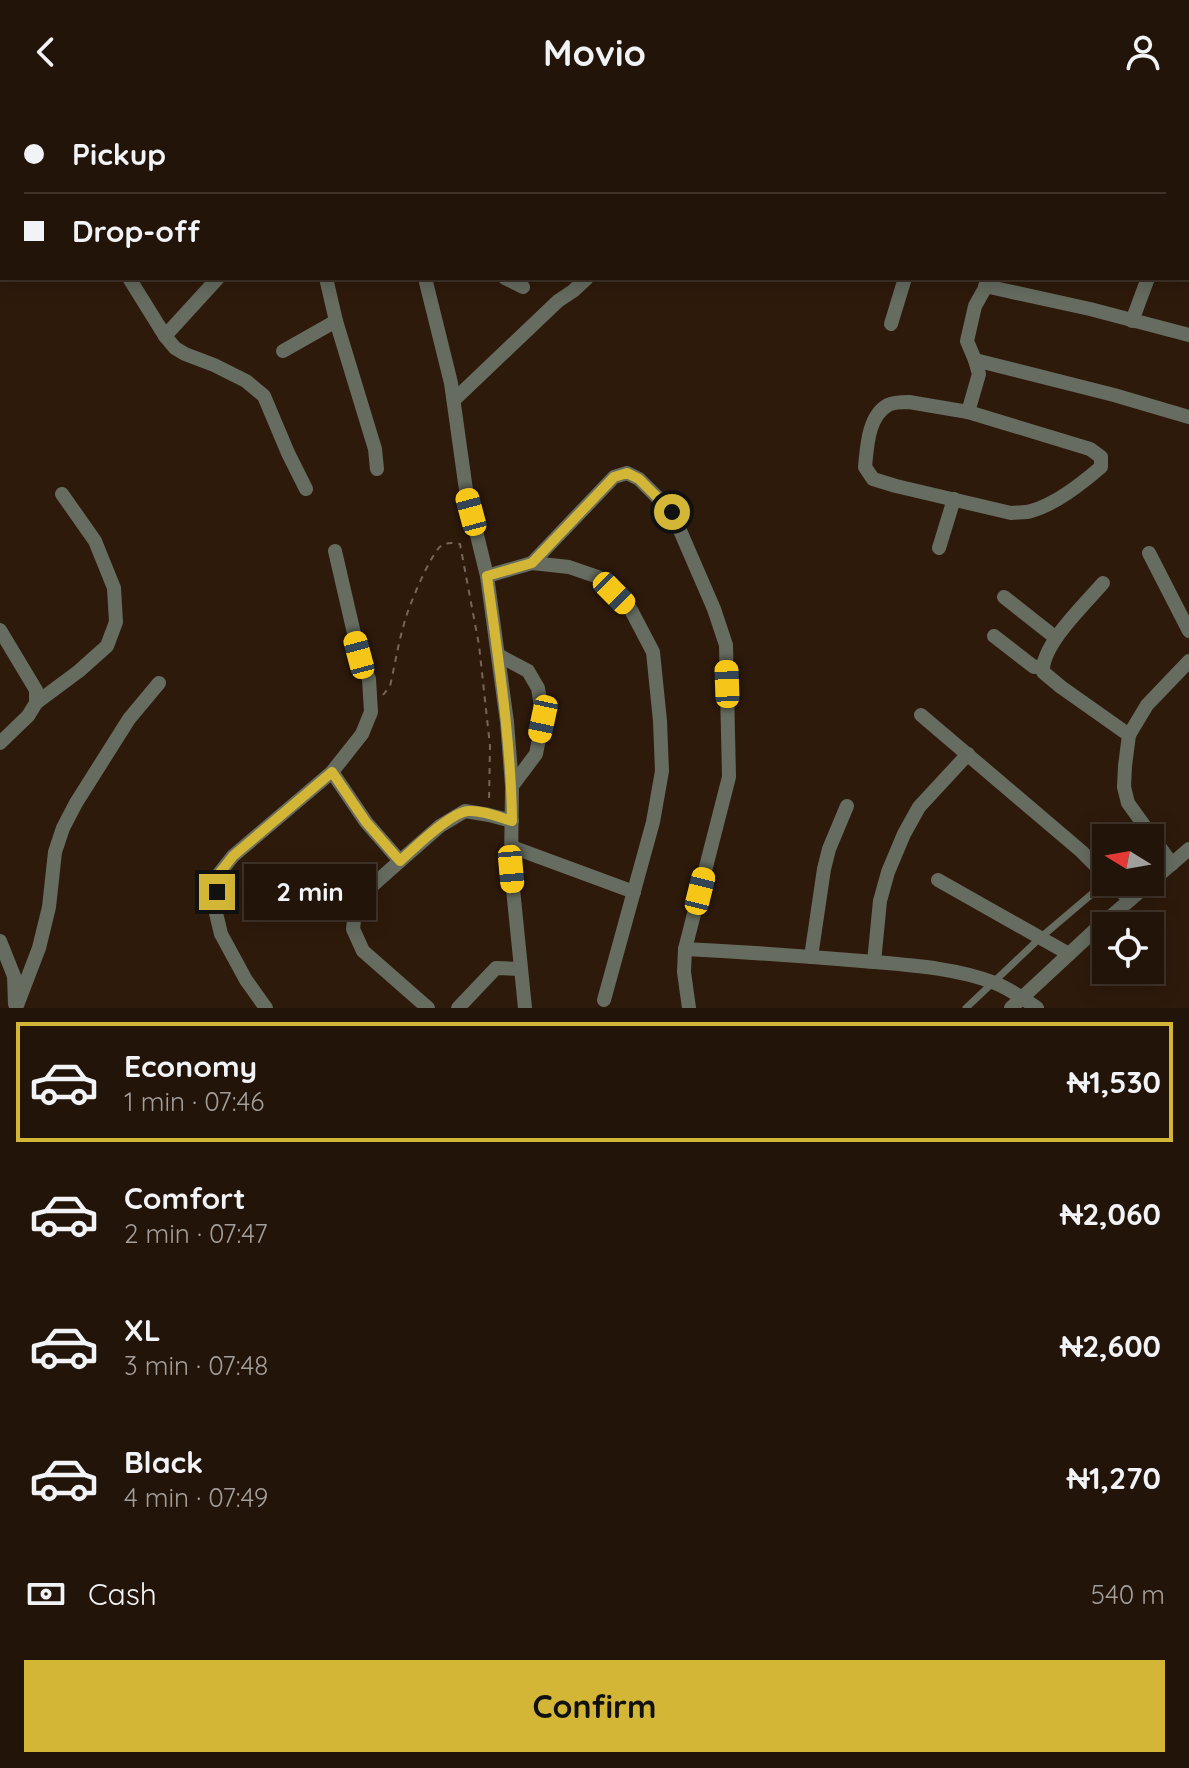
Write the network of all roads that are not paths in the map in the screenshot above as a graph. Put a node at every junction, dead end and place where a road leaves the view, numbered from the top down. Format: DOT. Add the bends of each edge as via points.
graph roads {
  1 [pos="130,280"];
  2 [pos="216,280"];
  3 [pos="326,280"];
  4 [pos="425,280"];
  5 [pos="509,280"];
  6 [pos="585,280"];
  7 [pos="904,280"];
  8 [pos="1147,280"];
  9 [pos="988,282"];
  10 [pos="523,287"];
  11 [pos="336,321"];
  12 [pos="1132,321"];
  13 [pos="891,324"];
  14 [pos="1189,335"];
  15 [pos="165,336"];
  16 [pos="283,351"];
  17 [pos="975,360"];
  18 [pos="454,400"];
  19 [pos="968,412"];
  20 [pos="1189,417"];
  21 [pos="377,469"];
  22 [pos="306,489"];
  23 [pos="62,494"];
  24 [pos="954,499"];
  25 [pos="939,548"];
  26 [pos="335,551"];
  27 [pos="1149,553"];
  28 [pos="532,563"];
  29 [pos="487,576"];
  30 [pos="1103,583"];
  31 [pos="1004,597"];
  32 [pos="0,630"];
  33 [pos="1189,631"];
  34 [pos="994,636"];
  35 [pos="1056,638"];
  36 [pos="498,655"];
  37 [pos="1043,666"];
  38 [pos="1188,666"];
  39 [pos="159,683"];
  40 [pos="36,703"];
  41 [pos="921,715"];
  42 [pos="1129,735"];
  43 [pos="0,743"];
  44 [pos="968,754"];
  45 [pos="332,772"];
  46 [pos="512,786"];
  47 [pos="847,806"];
  48 [pos="512,821"];
  49 [pos="1140,824"];
  50 [pos="512,847"];
  51 [pos="1189,849"];
  52 [pos="1164,856"];
  53 [pos="400,861"];
  54 [pos="1092,863"];
  55 [pos="1172,864"];
  56 [pos="938,880"];
  57 [pos="634,892"];
  58 [pos="1092,894"];
  59 [pos="1126,896"];
  60 [pos="1130,900"];
  61 [pos="1040,938"];
  62 [pos="0,941"];
  63 [pos="685,949"];
  64 [pos="1069,954"];
  65 [pos="811,957"];
  66 [pos="874,962"];
  67 [pos="520,969"];
  68 [pos="995,983"];
  69 [pos="604,1000"];
  70 [pos="1016,1003"];
  71 [pos="16,1008"];
  72 [pos="266,1008"];
  73 [pos="428,1008"];
  74 [pos="458,1008"];
  75 [pos="525,1008"];
  76 [pos="689,1008"];
  77 [pos="966,1008"];
  78 [pos="1037,1008"];
  1 -- 15 [label="street"];
  2 -- 15 [label="street"];
  3 -- 11 [label="street"];
  4 -- 18 [label="street"];
  5 -- 10 [label="street"];
  6 -- 18 [label="street"];
  7 -- 13 [label="street"];
  8 -- 12 [label="street"];
  9 -- 12 [label="street"];
  9 -- 17 [label="street" via="975,306 967,341"];
  11 -- 16 [label="street"];
  11 -- 21 [label="street"];
  12 -- 14 [label="street"];
  15 -- 22 [label="street" via="175,348 246,381 264,396"];
  17 -- 19 [label="street" via="979,374"];
  17 -- 20 [label="street"];
  18 -- 29 [label="street" via="466,490"];
  19 -- 24 [label="street" via="890,404 878,413 869,435 865,467 873,479"];
  19 -- 24 [label="street" via="1090,449 1101,457 1101,467 1030,511 1011,513"];
  23 -- 40 [label="street" via="95,541 114,588 116,622 107,646"];
  24 -- 25 [label="street"];
  26 -- 45 [label="street" via="369,679 371,712 362,734"];
  27 -- 33 [label="street"];
  28 -- 29 [label="street"];
  28 -- 57 [label="street" via="598,577 631,610 653,652 662,771"];
  28 -- 63 [label="street" via="614,477 627,473 672,512 714,609 726,645 729,777"];
  29 -- 36 [label="street"];
  30 -- 35 [label="street"];
  31 -- 35 [label="street"];
  32 -- 40 [label="street" via="36,690"];
  34 -- 37 [label="street" via="1034,667"];
  35 -- 37 [label="street"];
  36 -- 46 [label="street"];
  36 -- 46 [label="street" via="528,671 538,688 543,719 536,754"];
  37 -- 42 [label="street" via="1061,687"];
  38 -- 42 [label="street" via="1147,705"];
  39 -- 71 [label="street" via="129,719 63,828 42,935"];
  40 -- 43 [label="street"];
  41 -- 44 [label="street"];
  42 -- 49 [label="street" via="1124,787"];
  44 -- 54 [label="street"];
  44 -- 66 [label="street" via="919,807 904,834 880,901"];
  45 -- 53 [label="street"];
  45 -- 72 [label="street" via="233,856 218,875 215,909 221,934"];
  46 -- 48 [label="street"];
  47 -- 65 [label="street" via="824,869"];
  48 -- 50 [label="street"];
  48 -- 53 [label="street" via="465,811"];
  50 -- 57 [label="street"];
  50 -- 67 [label="street"];
  51 -- 55 [label="street"];
  52 -- 55 [label="street"];
  53 -- 73 [label="street" via="373,885 355,911 353,929 363,951"];
  55 -- 60 [label="street"];
  56 -- 61 [label="street"];
  57 -- 69 [label="street"];
  58 -- 61 [label="lane"];
  59 -- 60 [label="street"];
  60 -- 64 [label="street"];
  61 -- 64 [label="street"];
  61 -- 68 [label="lane"];
  62 -- 71 [label="street" via="14,976"];
  63 -- 65 [label="street"];
  63 -- 76 [label="street"];
  64 -- 70 [label="street"];
  65 -- 66 [label="street"];
  66 -- 68 [label="street"];
  67 -- 74 [label="street" via="496,968"];
  67 -- 75 [label="street"];
  68 -- 70 [label="street"];
  68 -- 77 [label="lane"];
  70 -- 78 [label="street"];
}
